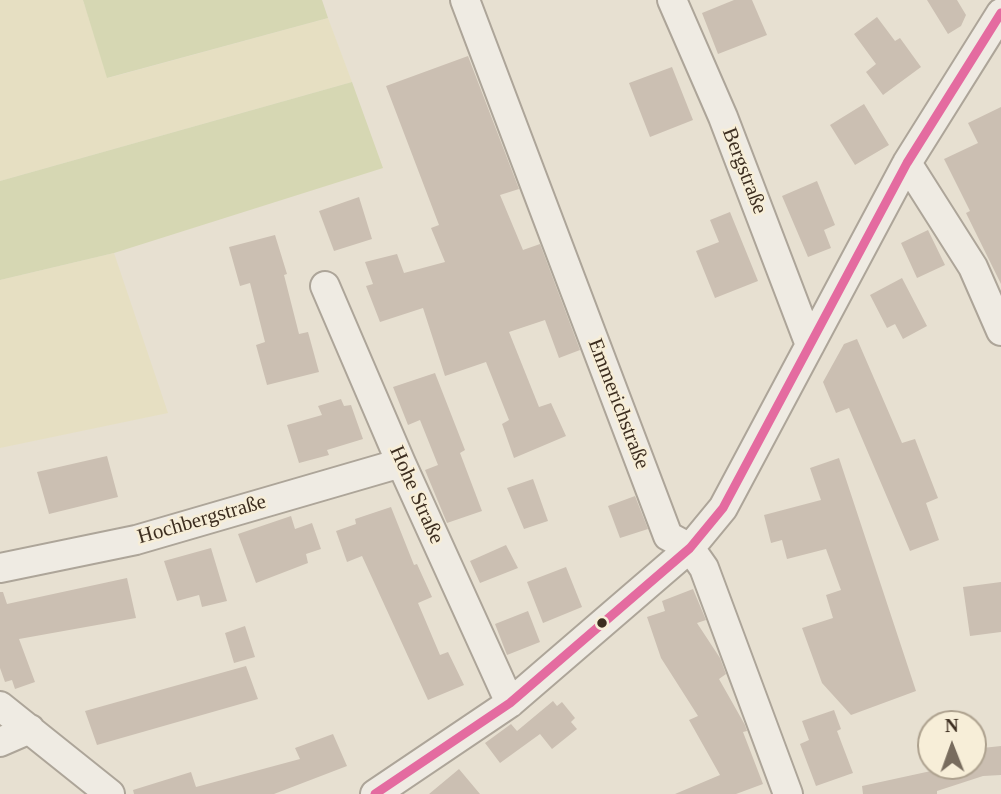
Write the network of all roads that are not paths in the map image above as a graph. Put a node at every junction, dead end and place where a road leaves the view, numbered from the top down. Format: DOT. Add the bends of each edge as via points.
graph roads {
  1 [pos="465,0"];
  2 [pos="672,0"];
  3 [pos="1001,12"];
  4 [pos="907,163"];
  5 [pos="326,286"];
  6 [pos="1001,331"];
  7 [pos="810,345"];
  8 [pos="401,463"];
  9 [pos="690,548"];
  10 [pos="0,568"];
  11 [pos="510,703"];
  12 [pos="0,706"];
  13 [pos="30,729"];
  14 [pos="0,742"];
  15 [pos="110,794"];
  16 [pos="374,794"];
  17 [pos="788,794"];
  1 -- 9 [label="street, Emmerichstraße" via="668,536"];
  2 -- 7 [label="street, Bergstraße" via="723,117"];
  3 -- 4 [label="street"];
  4 -- 6 [label="street" via="973,267"];
  4 -- 7 [label="street"];
  5 -- 8 [label="street, Hohe Straße"];
  7 -- 9 [label="street" via="723,508"];
  8 -- 10 [label="street, Hochbergstraße" via="136,540"];
  8 -- 11 [label="street, Hohe Straße"];
  9 -- 11 [label="street"];
  9 -- 17 [label="street, Emmerichstraße" via="704,568"];
  11 -- 16 [label="street"];
  12 -- 13 [label="street"];
  13 -- 14 [label="street"];
  13 -- 15 [label="street"];
}
